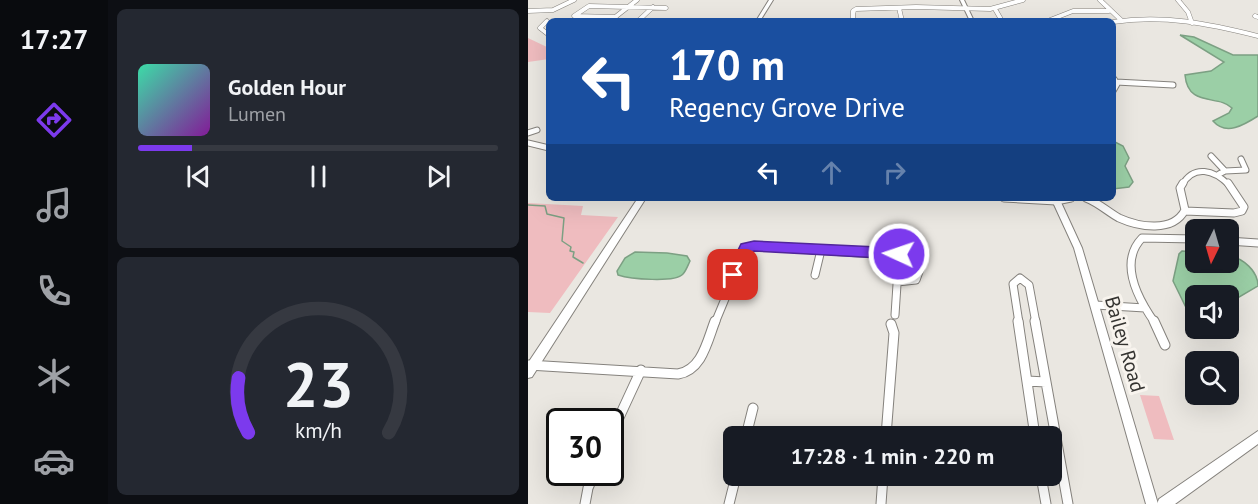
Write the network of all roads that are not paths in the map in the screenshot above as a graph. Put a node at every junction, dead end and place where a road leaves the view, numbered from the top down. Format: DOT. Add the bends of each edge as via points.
graph roads {
  1 [pos="574,0"];
  2 [pos="637,0"];
  3 [pos="771,0"];
  4 [pos="962,0"];
  5 [pos="1023,0"];
  6 [pos="1100,0"];
  7 [pos="1178,0"];
  8 [pos="628,7"];
  9 [pos="653,7"];
  10 [pos="666,8"];
  11 [pos="899,8"];
  12 [pos="995,9"];
  13 [pos="967,10"];
  14 [pos="528,11"];
  15 [pos="1109,11"];
  16 [pos="616,17"];
  17 [pos="642,18"];
  18 [pos="760,18"];
  19 [pos="854,18"];
  20 [pos="901,18"];
  21 [pos="971,18"];
  22 [pos="1000,18"];
  23 [pos="1055,18"];
  24 [pos="1121,20"];
  25 [pos="1116,21"];
  26 [pos="546,22"];
  27 [pos="1192,23"];
  28 [pos="546,27"];
  29 [pos="540,28"];
  30 [pos="546,34"];
  31 [pos="1258,36"];
  32 [pos="1116,80"];
  33 [pos="1173,85"];
  34 [pos="537,130"];
  35 [pos="528,133"];
  36 [pos="528,143"];
  37 [pos="546,147"];
  38 [pos="1211,156"];
  39 [pos="1241,159"];
  40 [pos="1222,173"];
  41 [pos="640,201"];
  42 [pos="1057,201"];
  43 [pos="1091,201"];
  44 [pos="1185,211"];
  45 [pos="1185,239"];
  46 [pos="1239,242"];
  47 [pos="1258,243"];
  48 [pos="820,250"];
  49 [pos="899,254"];
  50 [pos="815,275"];
  51 [pos="897,282"];
  52 [pos="1095,305"];
  53 [pos="1145,308"];
  54 [pos="1165,345"];
  55 [pos="530,368"];
  56 [pos="641,370"];
  57 [pos="1027,381"];
  58 [pos="1046,382"];
  59 [pos="623,408"];
  60 [pos="753,408"];
  61 [pos="748,426"];
  62 [pos="887,426"];
  63 [pos="1034,426"];
  64 [pos="1258,437"];
  65 [pos="589,486"];
  66 [pos="734,486"];
  67 [pos="883,486"];
  68 [pos="1043,486"];
  69 [pos="585,504"];
  70 [pos="729,504"];
  71 [pos="881,504"];
  72 [pos="1046,504"];
  73 [pos="1068,504"];
  74 [pos="1152,504"];
  75 [pos="1164,504"];
  1 -- 14 [label="street" via="553,10"];
  2 -- 8 [label="street"];
  3 -- 18 [label="main road"];
  4 -- 13 [label="street"];
  5 -- 12 [label="street"];
  6 -- 15 [label="street"];
  7 -- 27 [label="street"];
  8 -- 9 [label="street"];
  8 -- 16 [label="street"];
  8 -- 16 [label="street" via="589,6 574,16"];
  9 -- 10 [label="street"];
  9 -- 17 [label="street"];
  11 -- 13 [label="street"];
  11 -- 19 [label="street" via="855,10"];
  11 -- 20 [label="street"];
  12 -- 13 [label="street"];
  12 -- 22 [label="street"];
  13 -- 21 [label="street"];
  15 -- 23 [label="street" via="1073,11"];
  15 -- 24 [label="street"];
  24 -- 25 [label="street"];
  24 -- 27 [label="street"];
  26 -- 29 [label="street"];
  27 -- 31 [label="street"];
  28 -- 29 [label="street"];
  29 -- 30 [label="street"];
  32 -- 33 [label="street"];
  34 -- 35 [label="street"];
  36 -- 37 [label="street"];
  38 -- 40 [label="street"];
  39 -- 40 [label="street" via="1246,170"];
  40 -- 44 [label="street" via="1199,171 1187,176 1180,188"];
  40 -- 44 [label="street" via="1242,202 1242,211"];
  41 -- 55 [label="main road"];
  42 -- 52 [label="street, Bailey Road" via="1078,248"];
  43 -- 44 [label="street" via="1141,225 1171,223"];
  45 -- 53 [label="street" via="1142,238 1132,249 1131,268"];
  46 -- 47 [label="street"];
  48 -- 49 [label="street"];
  48 -- 50 [label="street"];
  48 -- 56 [label="street" via="746,248 697,365 678,374"];
  49 -- 51 [label="street"];
  49 -- 51 [label="street" via="914,254 921,262 916,280"];
  51 -- 62 [label="street"];
  52 -- 53 [label="street"];
  52 -- 74 [label="street, Bailey Road"];
  53 -- 54 [label="street"];
  55 -- 56 [label="street"];
  56 -- 59 [label="street"];
  57 -- 58 [label="street"];
  57 -- 58 [label="street" via="1013,284 1020,278 1029,285"];
  57 -- 63 [label="street"];
  58 -- 73 [label="street"];
  60 -- 61 [label="street"];
  64 -- 75 [label="main road"];
  65 -- 69 [label="street"];
  66 -- 70 [label="street"];
  67 -- 71 [label="street"];
  68 -- 72 [label="street"];
}
